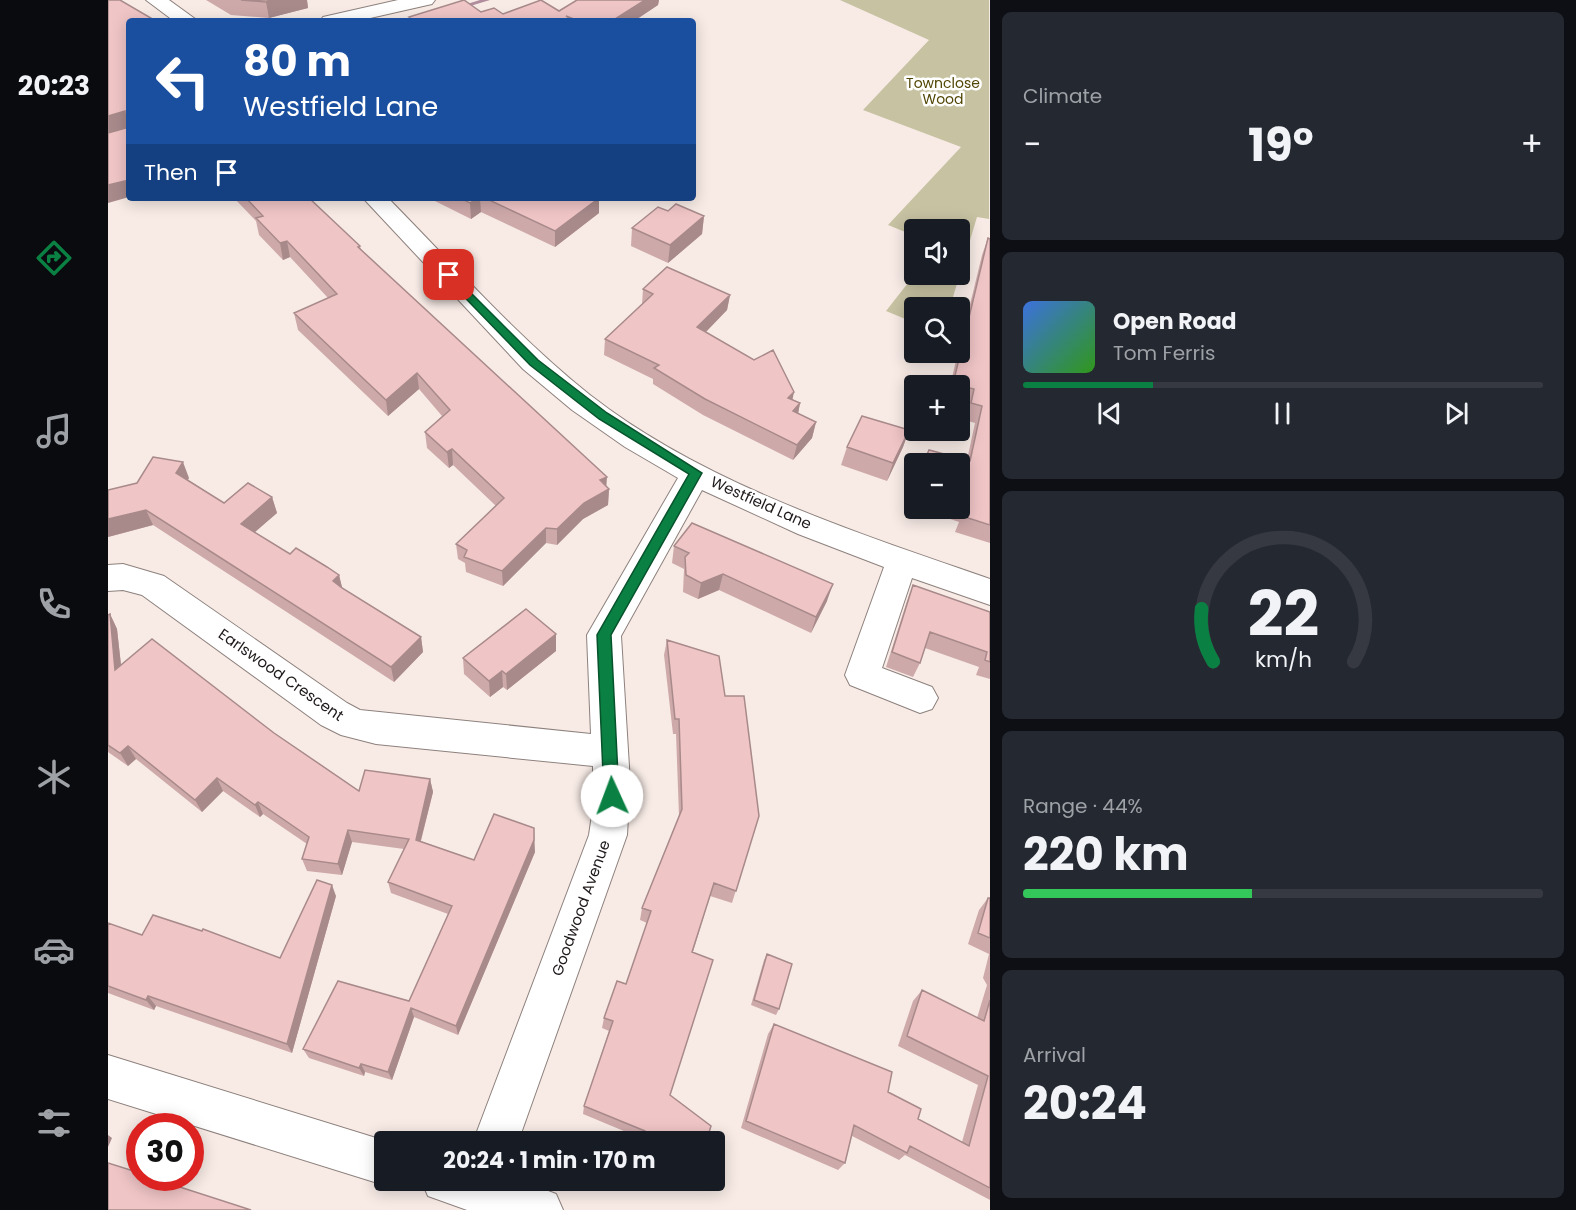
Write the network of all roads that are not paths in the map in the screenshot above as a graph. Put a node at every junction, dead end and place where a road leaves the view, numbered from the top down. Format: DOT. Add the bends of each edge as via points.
graph roads {
  1 [pos="156,0"];
  2 [pos="425,0"];
  3 [pos="183,18"];
  4 [pos="344,18"];
  5 [pos="378,201"];
  6 [pos="696,473"];
  7 [pos="902,561"];
  8 [pos="108,578"];
  9 [pos="990,592"];
  10 [pos="920,698"];
  11 [pos="610,752"];
  12 [pos="108,1077"];
  13 [pos="499,1131"];
  14 [pos="374,1159"];
  15 [pos="487,1191"];
  16 [pos="540,1210"];
  1 -- 3 [label="street"];
  2 -- 4 [label="street"];
  5 -- 6 [label="street, Westfield Lane" via="534,363 603,416"];
  6 -- 7 [label="street, Westfield Lane" via="760,505"];
  6 -- 11 [label="street, Goodwood Avenue" via="604,635"];
  7 -- 9 [label="street, Westfield Lane"];
  7 -- 10 [label="street" via="862,675"];
  8 -- 11 [label="street, Earlswood Crescent" via="123,577 152,585 334,714 354,724"];
  11 -- 13 [label="street, Goodwood Avenue" via="612,808 608,835"];
  12 -- 14 [label="street"];
  15 -- 16 [label="street"];
}
